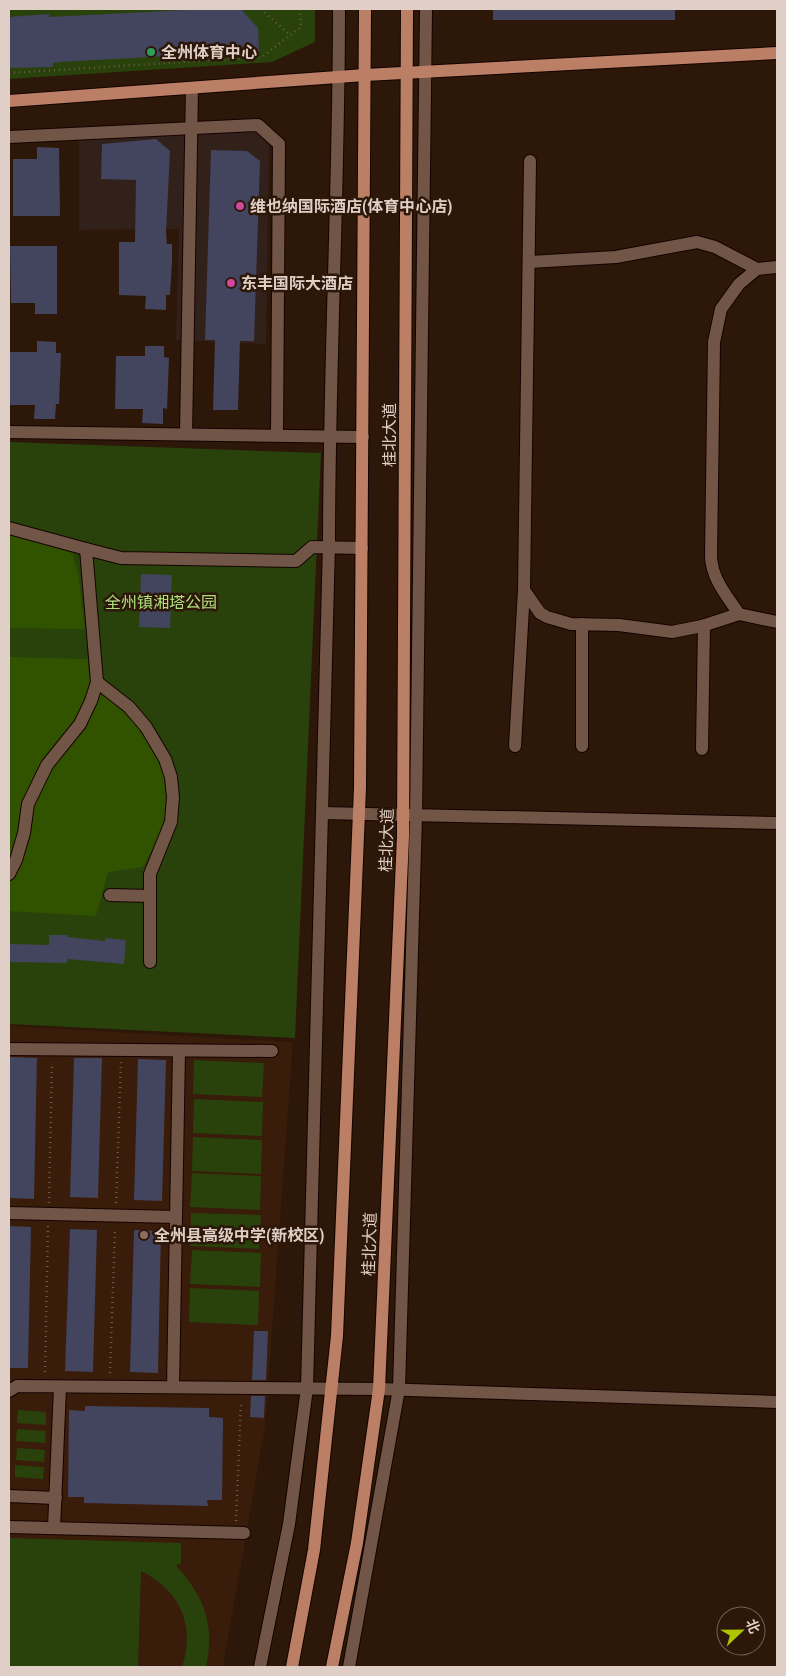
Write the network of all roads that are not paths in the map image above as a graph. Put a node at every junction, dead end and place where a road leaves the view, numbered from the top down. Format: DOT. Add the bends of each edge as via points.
graph roads {
  1 [pos="339,9"];
  2 [pos="366,9"];
  3 [pos="407,9"];
  4 [pos="426,9"];
  5 [pos="777,53"];
  6 [pos="426,72"];
  7 [pos="407,73"];
  8 [pos="366,76"];
  9 [pos="339,77"];
  10 [pos="192,88"];
  11 [pos="9,101"];
  12 [pos="192,128"];
  13 [pos="9,137"];
  14 [pos="530,161"];
  15 [pos="529,262"];
  16 [pos="777,267"];
  17 [pos="757,269"];
  18 [pos="9,432"];
  19 [pos="186,434"];
  20 [pos="277,435"];
  21 [pos="329,436"];
  22 [pos="363,436"];
  23 [pos="9,528"];
  24 [pos="329,547"];
  25 [pos="362,548"];
  26 [pos="86,549"];
  27 [pos="524,590"];
  28 [pos="740,614"];
  29 [pos="777,622"];
  30 [pos="582,624"];
  31 [pos="704,626"];
  32 [pos="97,682"];
  33 [pos="515,746"];
  34 [pos="582,746"];
  35 [pos="702,749"];
  36 [pos="322,812"];
  37 [pos="359,814"];
  38 [pos="409,816"];
  39 [pos="777,823"];
  40 [pos="9,874"];
  41 [pos="110,895"];
  42 [pos="150,896"];
  43 [pos="150,962"];
  44 [pos="9,1048"];
  45 [pos="179,1051"];
  46 [pos="272,1051"];
  47 [pos="9,1212"];
  48 [pos="176,1217"];
  49 [pos="60,1387"];
  50 [pos="173,1387"];
  51 [pos="307,1388"];
  52 [pos="331,1388"];
  53 [pos="379,1389"];
  54 [pos="398,1390"];
  55 [pos="9,1391"];
  56 [pos="777,1402"];
  57 [pos="9,1496"];
  58 [pos="56,1498"];
  59 [pos="9,1527"];
  60 [pos="54,1528"];
  61 [pos="240,1533"];
  62 [pos="260,1667"];
  63 [pos="292,1667"];
  64 [pos="332,1667"];
  65 [pos="349,1667"];
  1 -- 9 [label="street"];
  2 -- 8 [label="main road, 桂北大道"];
  3 -- 7 [label="main road, 桂北大道"];
  4 -- 6 [label="street"];
  5 -- 6 [label="main road"];
  6 -- 7 [label="main road"];
  6 -- 38 [label="street"];
  7 -- 8 [label="main road"];
  7 -- 38 [label="main road, 桂北大道"];
  8 -- 9 [label="main road"];
  8 -- 22 [label="main road, 桂北大道"];
  9 -- 10 [label="main road"];
  9 -- 21 [label="street"];
  10 -- 11 [label="main road"];
  10 -- 12 [label="street"];
  12 -- 13 [label="street"];
  12 -- 19 [label="street"];
  12 -- 20 [label="street" via="258,125 279,144"];
  14 -- 15 [label="street"];
  15 -- 17 [label="street" via="616,257 697,242 715,247"];
  15 -- 27 [label="street"];
  16 -- 17 [label="street"];
  17 -- 28 [label="street" via="739,284 721,309 714,342 711,564 720,586"];
  18 -- 19 [label="street"];
  19 -- 20 [label="street"];
  20 -- 21 [label="street"];
  21 -- 22 [label="street"];
  21 -- 24 [label="street"];
  22 -- 25 [label="main road, 桂北大道"];
  23 -- 26 [label="street"];
  24 -- 25 [label="street"];
  24 -- 26 [label="street" via="312,546 296,561 121,558"];
  24 -- 36 [label="street"];
  25 -- 37 [label="main road, 桂北大道"];
  26 -- 32 [label="street"];
  27 -- 30 [label="street" via="533,605 547,618"];
  27 -- 33 [label="street"];
  28 -- 29 [label="street"];
  28 -- 31 [label="street"];
  30 -- 31 [label="street" via="619,625 666,632"];
  30 -- 34 [label="street"];
  31 -- 35 [label="street"];
  32 -- 40 [label="street" via="80,724 47,765 28,804 24,833"];
  32 -- 42 [label="street" via="129,707 146,727 166,759 171,777 171,822 150,874"];
  36 -- 37 [label="street"];
  36 -- 51 [label="street"];
  37 -- 38 [label="street"];
  37 -- 52 [label="main road, 桂北大道" via="337,1326"];
  38 -- 39 [label="street"];
  38 -- 53 [label="main road, 桂北大道"];
  38 -- 54 [label="street"];
  41 -- 42 [label="street"];
  42 -- 43 [label="street"];
  44 -- 45 [label="street"];
  45 -- 46 [label="street"];
  45 -- 48 [label="street"];
  47 -- 48 [label="street"];
  48 -- 50 [label="street"];
  49 -- 50 [label="street"];
  49 -- 55 [label="street" via="17,1386"];
  49 -- 58 [label="street"];
  50 -- 51 [label="street"];
  51 -- 52 [label="street"];
  51 -- 62 [label="street" via="289,1524"];
  52 -- 53 [label="street"];
  52 -- 63 [label="main road, 桂北大道" via="314,1550"];
  53 -- 54 [label="street"];
  53 -- 64 [label="main road, 桂北大道" via="357,1543"];
  54 -- 56 [label="street"];
  54 -- 65 [label="street"];
  57 -- 58 [label="street"];
  58 -- 60 [label="street"];
  59 -- 60 [label="street"];
  60 -- 61 [label="street"];
}
